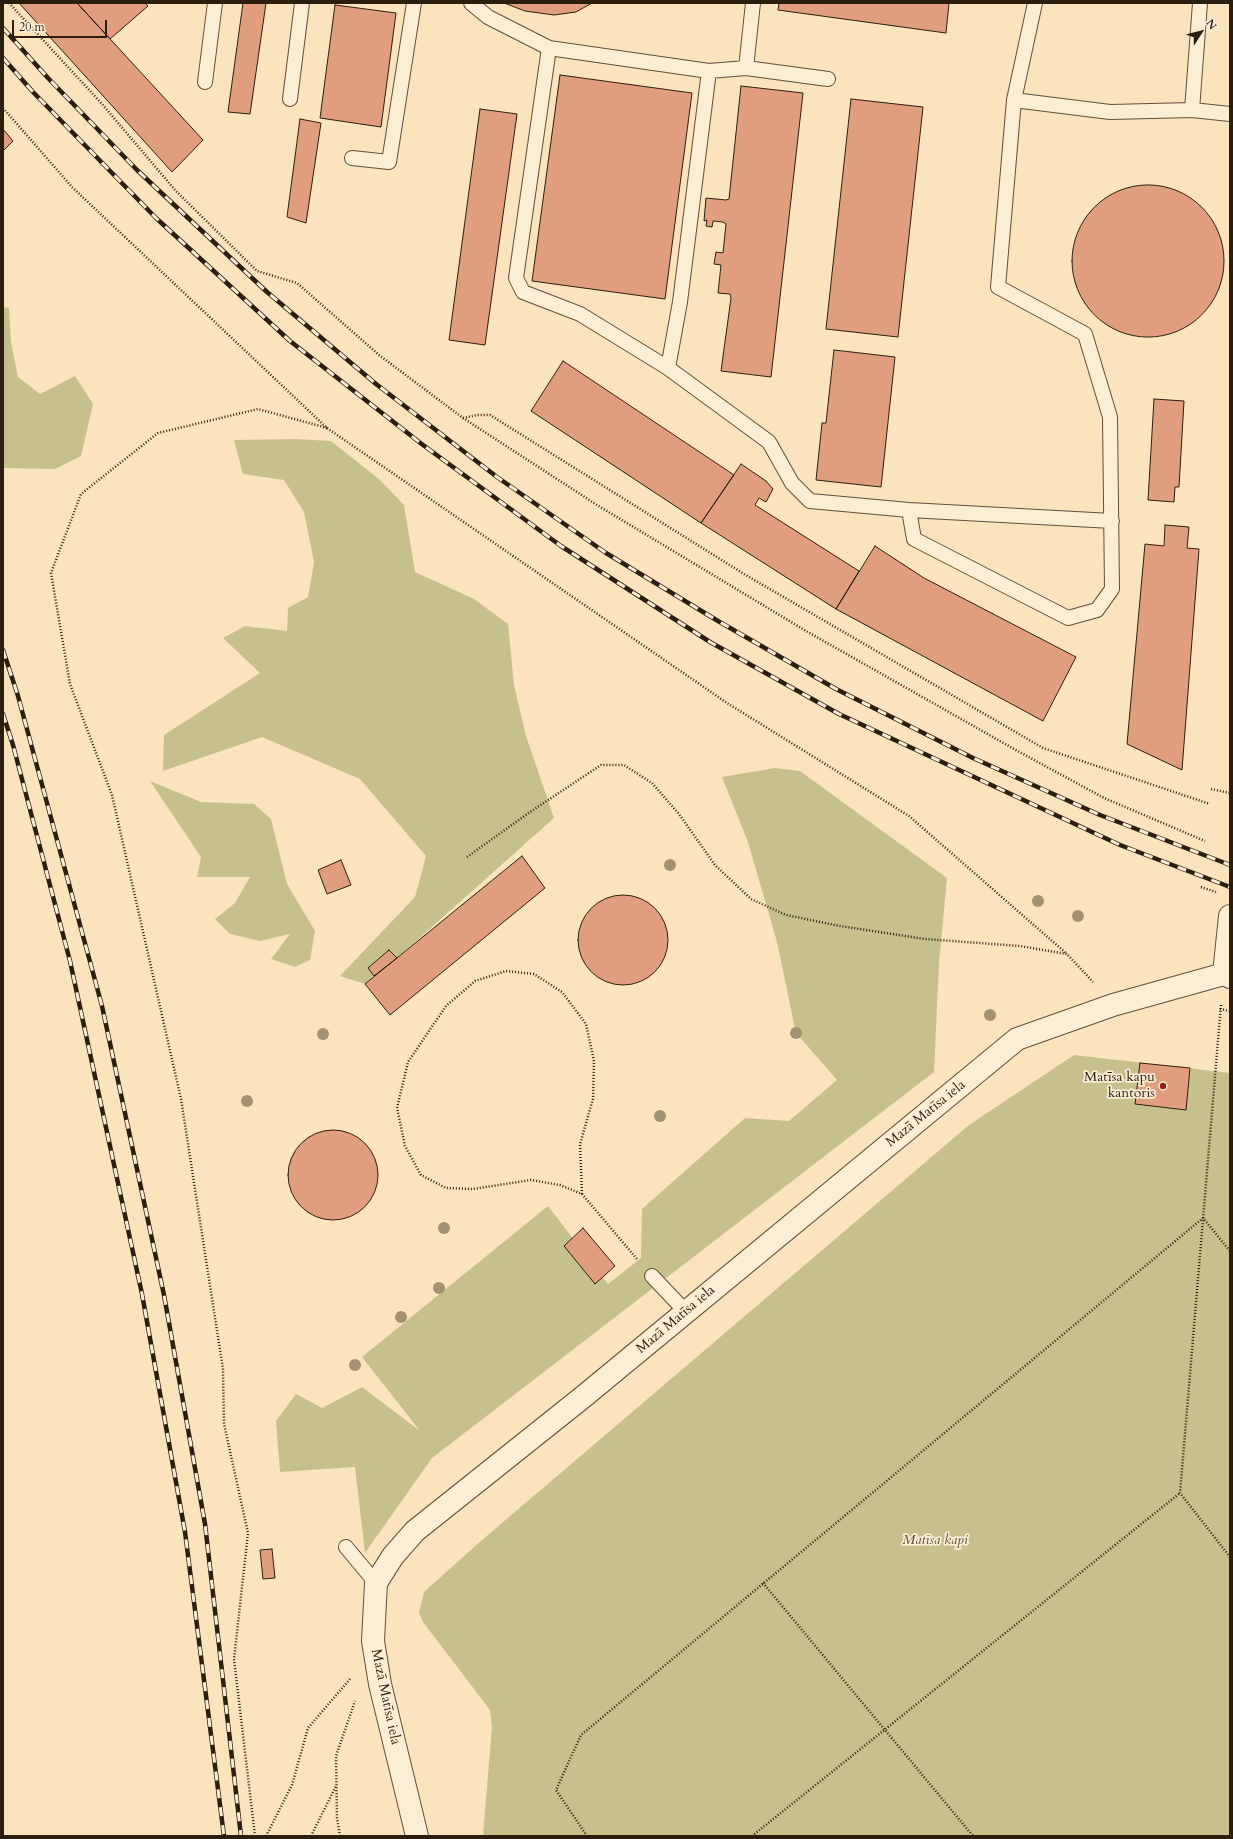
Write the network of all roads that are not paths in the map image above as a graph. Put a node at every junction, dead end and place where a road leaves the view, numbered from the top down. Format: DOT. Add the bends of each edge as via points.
graph roads {
  1 [pos="215,3"];
  2 [pos="302,3"];
  3 [pos="414,3"];
  4 [pos="471,3"];
  5 [pos="753,3"];
  6 [pos="1035,3"];
  7 [pos="1200,3"];
  8 [pos="549,48"];
  9 [pos="746,68"];
  10 [pos="709,71"];
  11 [pos="828,79"];
  12 [pos="205,82"];
  13 [pos="290,99"];
  14 [pos="1014,100"];
  15 [pos="1192,110"];
  16 [pos="1230,114"];
  17 [pos="352,158"];
  18 [pos="668,368"];
  19 [pos="909,510"];
  20 [pos="1112,520"];
  21 [pos="1230,916"];
  22 [pos="1227,976"];
  23 [pos="652,1276"];
  24 [pos="686,1312"];
  25 [pos="346,1547"];
  26 [pos="376,1583"];
  27 [pos="417,1836"];
  1 -- 12 [label="lane"];
  2 -- 13 [label="lane"];
  3 -- 17 [label="lane" via="389,162"];
  4 -- 8 [label="lane" via="488,17"];
  5 -- 9 [label="lane"];
  6 -- 14 [label="lane"];
  7 -- 15 [label="lane"];
  8 -- 10 [label="lane"];
  8 -- 18 [label="lane" via="516,278 523,292 580,314"];
  9 -- 10 [label="lane"];
  9 -- 11 [label="lane"];
  10 -- 18 [label="lane" via="680,302"];
  14 -- 15 [label="lane" via="1110,112"];
  14 -- 20 [label="lane" via="998,287 1085,334 1110,417"];
  15 -- 16 [label="lane"];
  18 -- 19 [label="lane" via="769,442 792,483 810,501"];
  19 -- 20 [label="lane"];
  19 -- 20 [label="lane" via="914,539 1068,618 1096,610 1112,589"];
  21 -- 22 [label="street"];
  22 -- 24 [label="street, Mazā Matīsa iela" via="1113,1005 1017,1038"];
  23 -- 24 [label="lane"];
  24 -- 26 [label="street, Mazā Matīsa iela" via="415,1531 393,1556"];
  25 -- 26 [label="lane"];
  26 -- 27 [label="street, Mazā Matīsa iela" via="373,1641 380,1684"];
}
